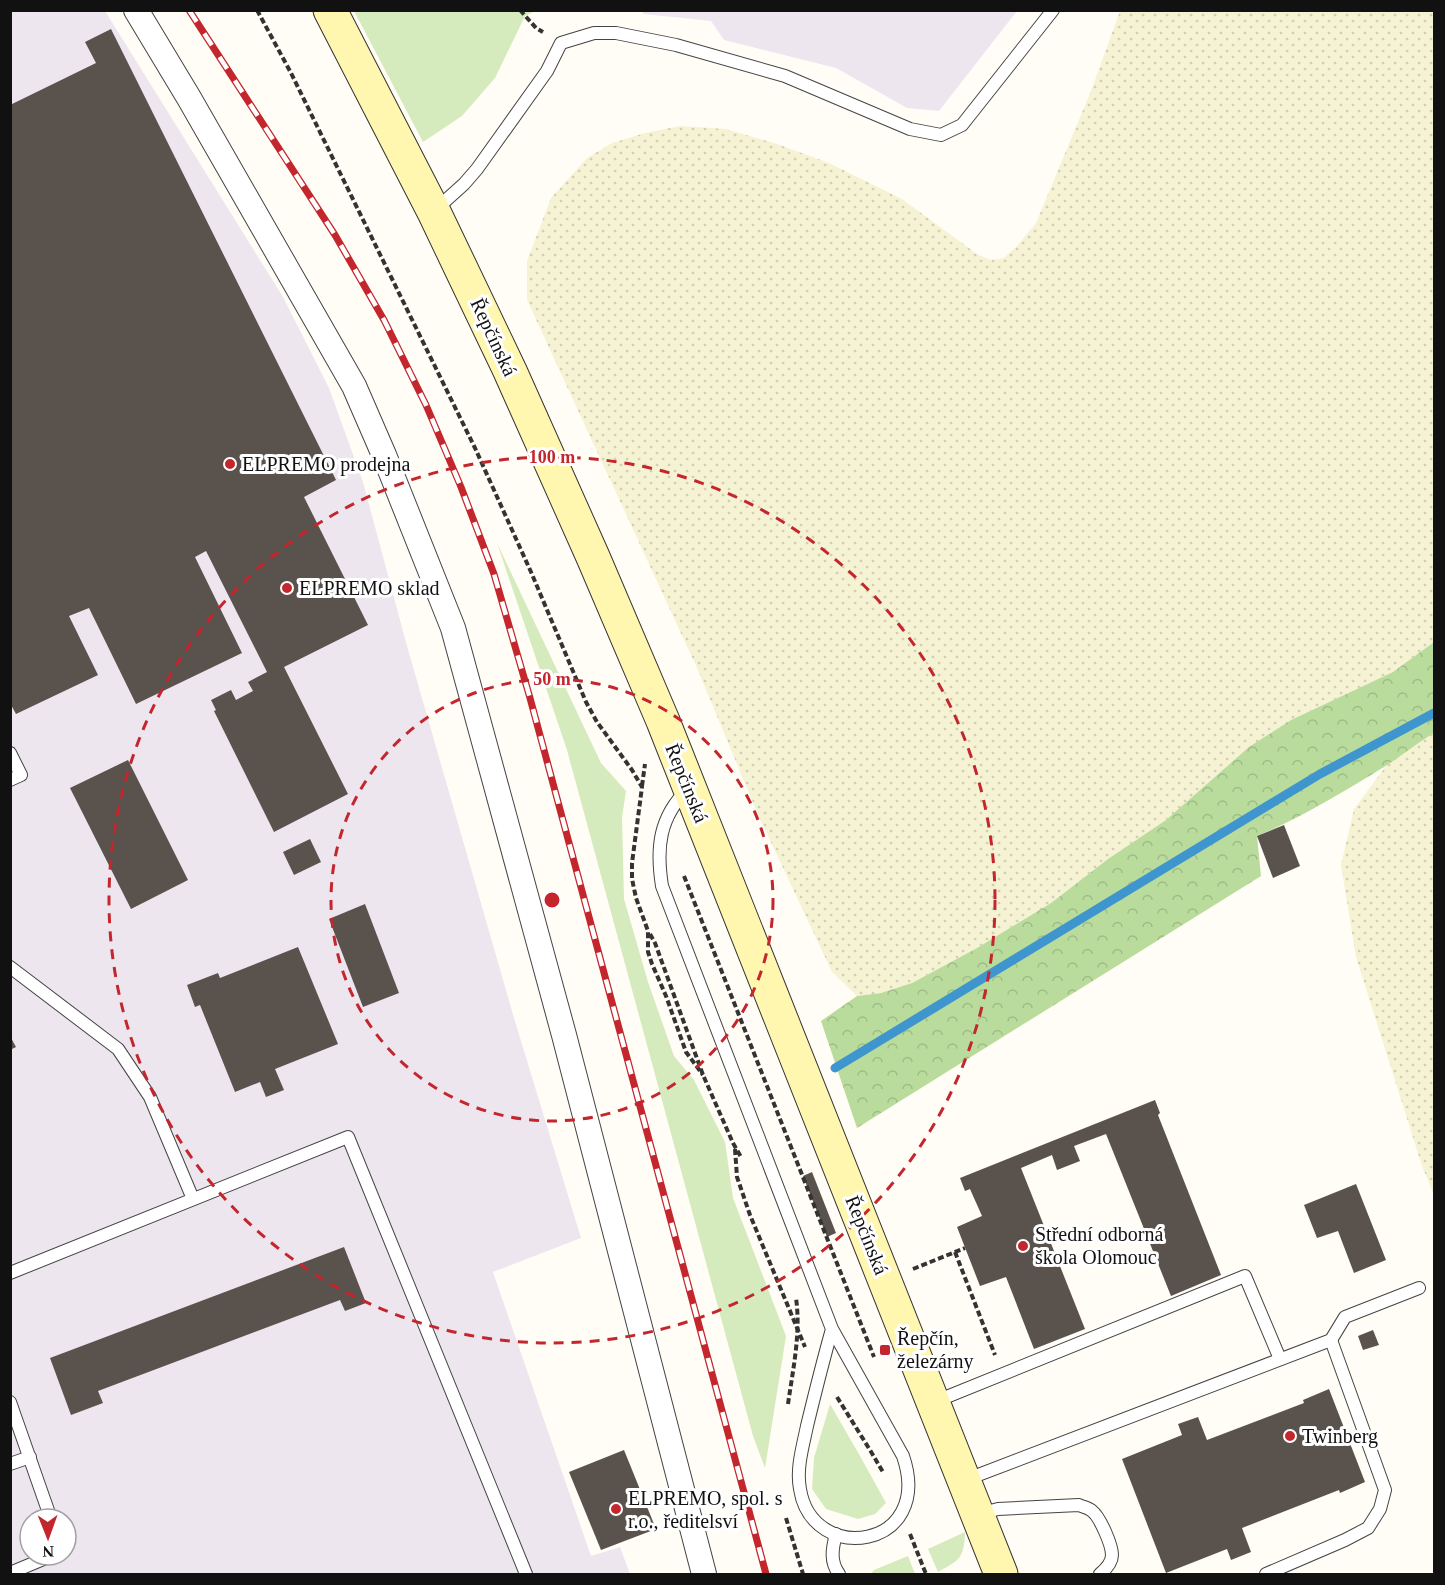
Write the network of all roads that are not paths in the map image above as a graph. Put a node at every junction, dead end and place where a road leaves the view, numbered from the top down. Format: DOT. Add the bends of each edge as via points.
graph roads {
  1 [pos="136,10"];
  2 [pos="330,10"];
  3 [pos="1053,10"];
  4 [pos="434,212"];
  5 [pos="10,753"];
  6 [pos="10,780"];
  7 [pos="689,788"];
  8 [pos="10,967"];
  9 [pos="194,1199"];
  10 [pos="10,1273"];
  11 [pos="1419,1288"];
  12 [pos="832,1329"];
  13 [pos="1331,1340"];
  14 [pos="1280,1359"];
  15 [pos="10,1402"];
  16 [pos="933,1403"];
  17 [pos="30,1457"];
  18 [pos="10,1464"];
  19 [pos="964,1481"];
  20 [pos="47,1507"];
  21 [pos="977,1514"];
  22 [pos="836,1534"];
  23 [pos="24,1567"];
  24 [pos="10,1573"];
  25 [pos="997,1574"];
  26 [pos="526,1575"];
  27 [pos="704,1575"];
  28 [pos="839,1575"];
  29 [pos="1100,1575"];
  30 [pos="1266,1575"];
  1 -- 27 [label="street" via="354,386 453,628 564,1035"];
  2 -- 4 [label="street, Řepčínská"];
  3 -- 4 [label="lane" via="962,124 941,135 910,129 785,76 676,45 616,33 594,33 561,43 547,71 477,170"];
  4 -- 7 [label="street, Řepčínská" via="594,557"];
  5 -- 6 [label="lane" via="21,775"];
  7 -- 12 [label="lane" via="670,809 664,825 659,868 662,886"];
  7 -- 16 [label="street, Řepčínská"];
  8 -- 9 [label="lane" via="118,1049 150,1097"];
  9 -- 10 [label="lane"];
  9 -- 26 [label="lane" via="348,1137"];
  11 -- 13 [label="lane" via="1345,1317"];
  12 -- 22 [label="lane" via="801,1453 799,1487 808,1514"];
  12 -- 22 [label="lane" via="903,1456 909,1481 907,1503 894,1524 883,1532 855,1538"];
  13 -- 14 [label="lane"];
  13 -- 30 [label="lane" via="1385,1490 1380,1509 1368,1528"];
  14 -- 16 [label="lane" via="1245,1276"];
  14 -- 19 [label="lane"];
  15 -- 17 [label="lane"];
  16 -- 19 [label="street, Řepčínská"];
  17 -- 18 [label="lane"];
  17 -- 20 [label="lane"];
  19 -- 21 [label="street, Řepčínská"];
  21 -- 25 [label="street, Řepčínská"];
  21 -- 29 [label="lane" via="998,1509 1079,1506 1091,1510 1099,1518 1112,1555"];
  22 -- 28 [label="lane" via="832,1552"];
  23 -- 24 [label="lane"];
}
